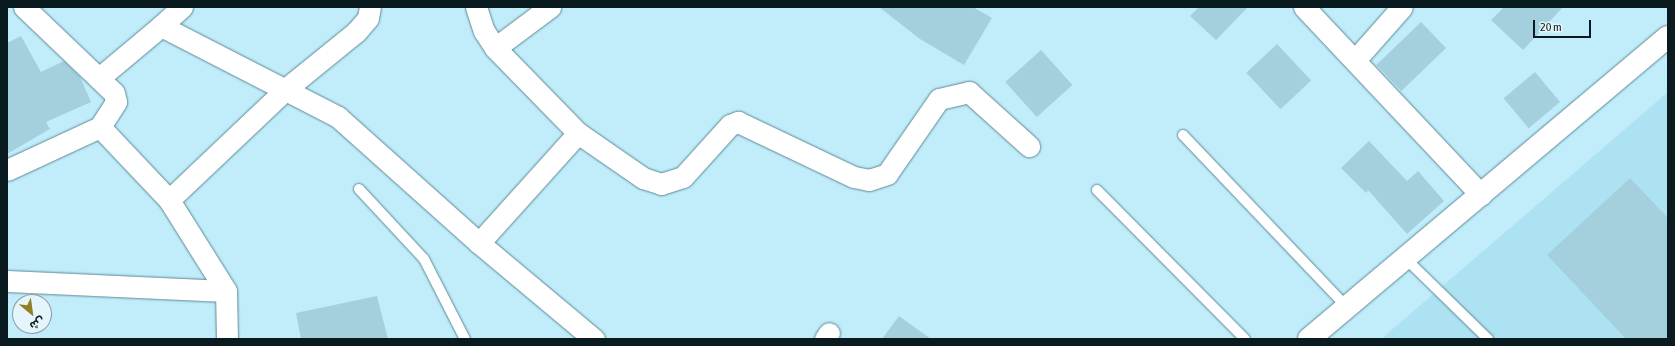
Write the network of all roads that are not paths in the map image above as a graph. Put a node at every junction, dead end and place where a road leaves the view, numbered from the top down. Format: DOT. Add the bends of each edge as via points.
graph roads {
  1 [pos="24,7"];
  2 [pos="182,7"];
  3 [pos="370,7"];
  4 [pos="476,7"];
  5 [pos="550,7"];
  6 [pos="1304,7"];
  7 [pos="1402,7"];
  8 [pos="161,26"];
  9 [pos="1668,37"];
  10 [pos="495,48"];
  11 [pos="1356,59"];
  12 [pos="99,78"];
  13 [pos="287,88"];
  14 [pos="100,127"];
  15 [pos="578,133"];
  16 [pos="1183,134"];
  17 [pos="1029,146"];
  18 [pos="7,170"];
  19 [pos="359,189"];
  20 [pos="1097,190"];
  21 [pos="1481,195"];
  22 [pos="169,200"];
  23 [pos="479,243"];
  24 [pos="1405,258"];
  25 [pos="7,280"];
  26 [pos="226,291"];
  27 [pos="1346,306"];
  28 [pos="227,339"];
  29 [pos="464,339"];
  30 [pos="594,339"];
  31 [pos="1245,339"];
  32 [pos="1309,339"];
  33 [pos="1488,339"];
  1 -- 12 [label="street"];
  2 -- 8 [label="street"];
  3 -- 13 [label="street" via="368,18 356,32"];
  4 -- 10 [label="street" via="484,31"];
  5 -- 10 [label="street"];
  6 -- 11 [label="street"];
  7 -- 11 [label="street"];
  8 -- 12 [label="street"];
  8 -- 13 [label="street"];
  9 -- 21 [label="street"];
  10 -- 15 [label="street"];
  11 -- 21 [label="street"];
  12 -- 14 [label="street" via="116,97"];
  13 -- 22 [label="street"];
  13 -- 23 [label="street" via="338,117"];
  14 -- 18 [label="street"];
  14 -- 22 [label="street"];
  15 -- 17 [label="street" via="643,178 661,184 683,177 730,125 738,122 854,177 870,180 887,174 939,99 969,92"];
  15 -- 23 [label="street"];
  16 -- 27 [label="lane"];
  19 -- 29 [label="lane" via="424,259"];
  20 -- 31 [label="lane"];
  21 -- 24 [label="street"];
  22 -- 26 [label="street"];
  23 -- 30 [label="street"];
  24 -- 27 [label="street"];
  24 -- 33 [label="lane"];
  25 -- 26 [label="street"];
  26 -- 28 [label="street"];
  27 -- 32 [label="street"];
}
